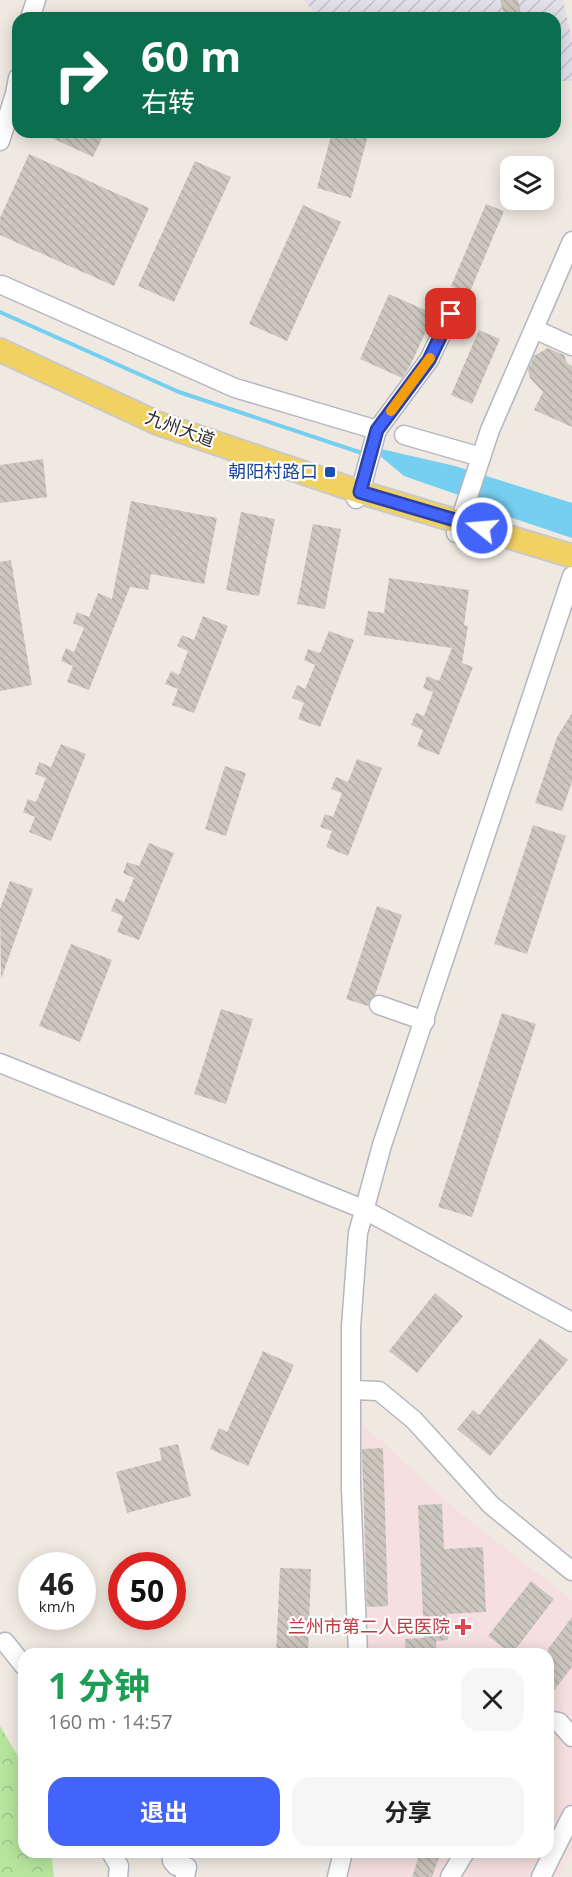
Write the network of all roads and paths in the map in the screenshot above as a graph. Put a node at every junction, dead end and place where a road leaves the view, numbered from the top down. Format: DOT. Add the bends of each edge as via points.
graph roads {
  1 [pos="12,103"];
  2 [pos="0,141"];
  3 [pos="572,241"];
  4 [pos="2,285"];
  5 [pos="451,314"];
  6 [pos="534,329"];
  7 [pos="572,346"];
  8 [pos="0,350"];
  9 [pos="0,364"];
  10 [pos="404,435"];
  11 [pos="372,447"];
  12 [pos="478,464"];
  13 [pos="358,495"];
  14 [pos="460,519"];
  15 [pos="572,556"];
  16 [pos="572,569"];
  17 [pos="572,576"];
  18 [pos="379,1005"];
  19 [pos="425,1021"];
  20 [pos="0,1063"];
  21 [pos="363,1209"];
  22 [pos="572,1322"];
  23 [pos="352,1390"];
  24 [pos="572,1571"];
  25 [pos="5,1642"];
  26 [pos="358,1648"];
  27 [pos="18,1658"];
  28 [pos="554,1721"];
  29 [pos="572,1737"];
  30 [pos="572,1815"];
  31 [pos="554,1851"];
  32 [pos="114,1858"];
  33 [pos="172,1858"];
  34 [pos="342,1858"];
  35 [pos="461,1858"];
  36 [pos="550,1858"];
  37 [pos="118,1877"];
  38 [pos="185,1877"];
  39 [pos="337,1877"];
  40 [pos="450,1877"];
  41 [pos="541,1877"];
  1 -- 2 [label="street"];
  3 -- 6 [label="street"];
  4 -- 11 [label="street"];
  5 -- 11 [label="street" via="429,360"];
  6 -- 7 [label="street"];
  6 -- 12 [label="street"];
  8 -- 13 [label="main road, 九州大道" via="157,423"];
  9 -- 13 [label="main road" via="152,431"];
  10 -- 12 [label="street"];
  11 -- 13 [label="street"];
  12 -- 14 [label="street"];
  13 -- 14 [label="main road, 九州大道"];
  14 -- 15 [label="main road, 九州大道"];
  14 -- 16 [label="main road"];
  17 -- 19 [label="street"];
  18 -- 19 [label="street"];
  19 -- 21 [label="street"];
  20 -- 21 [label="street"];
  21 -- 22 [label="street"];
  21 -- 23 [label="street" via="351,1327"];
  23 -- 24 [label="street" via="379,1391 414,1420 491,1504"];
  23 -- 26 [label="street" via="351,1488"];
  25 -- 27 [label="street"];
  28 -- 29 [label="street"];
  30 -- 31 [label="street"];
  32 -- 37 [label="street" via="119,1866"];
  33 -- 38 [label="street" via="176,1866 187,1867"];
  34 -- 39 [label="street"];
  35 -- 40 [label="street"];
  36 -- 41 [label="street"];
}
